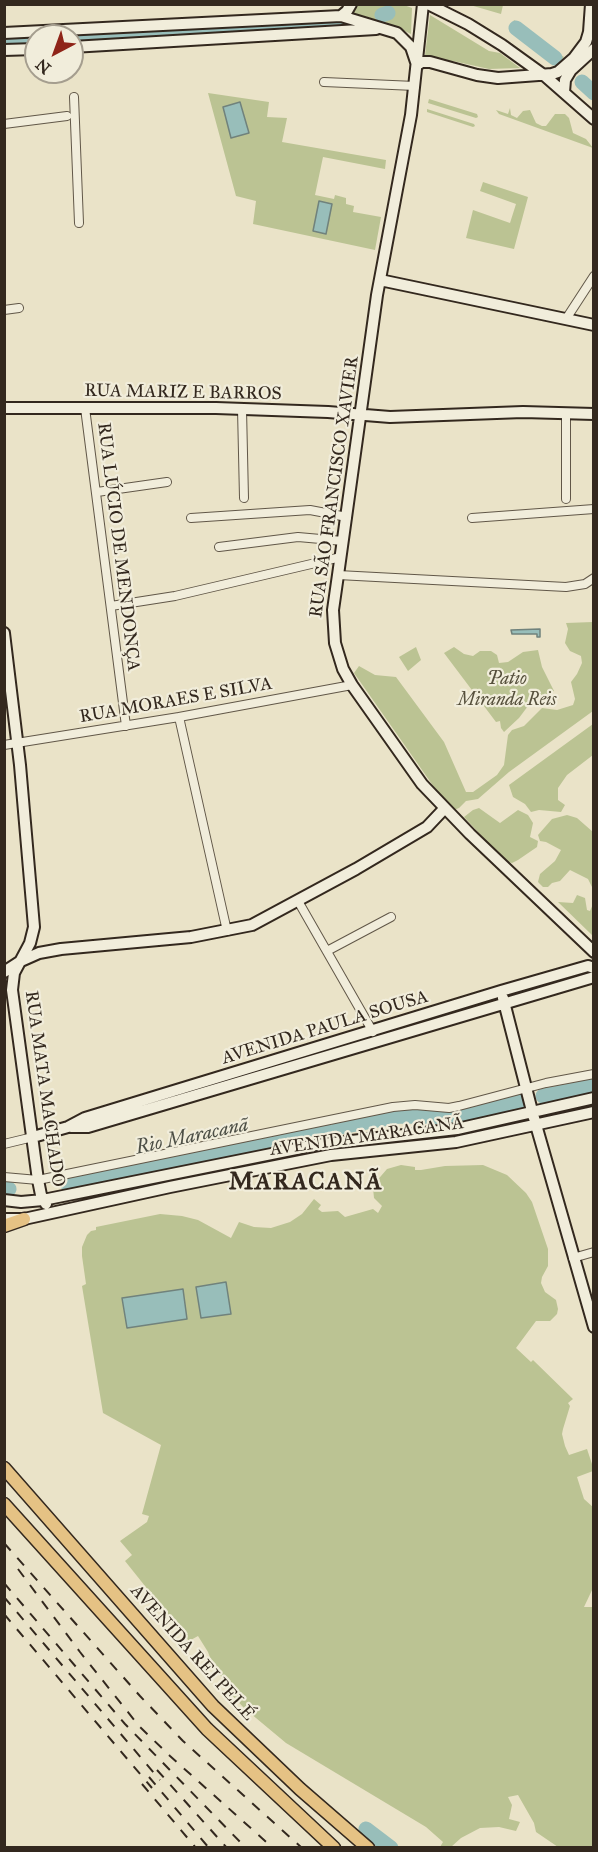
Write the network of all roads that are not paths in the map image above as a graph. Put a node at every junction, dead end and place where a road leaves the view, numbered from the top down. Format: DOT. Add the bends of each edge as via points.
graph roads {
  1 [pos="351,4"];
  2 [pos="423,4"];
  3 [pos="428,4"];
  4 [pos="591,4"];
  5 [pos="340,16"];
  6 [pos="385,28"];
  7 [pos="4,33"];
  8 [pos="591,36"];
  9 [pos="84,46"];
  10 [pos="24,49"];
  11 [pos="594,49"];
  12 [pos="4,50"];
  13 [pos="417,65"];
  14 [pos="545,76"];
  15 [pos="324,82"];
  16 [pos="415,86"];
  17 [pos="564,92"];
  18 [pos="74,97"];
  19 [pos="67,116"];
  20 [pos="594,119"];
  21 [pos="4,124"];
  22 [pos="79,223"];
  23 [pos="594,276"];
  24 [pos="380,280"];
  25 [pos="19,308"];
  26 [pos="4,310"];
  27 [pos="566,319"];
  28 [pos="594,325"];
  29 [pos="4,408"];
  30 [pos="85,408"];
  31 [pos="242,410"];
  32 [pos="566,413"];
  33 [pos="594,414"];
  34 [pos="361,415"];
  35 [pos="167,482"];
  36 [pos="97,492"];
  37 [pos="244,498"];
  38 [pos="566,498"];
  39 [pos="594,509"];
  40 [pos="347,517"];
  41 [pos="191,518"];
  42 [pos="472,518"];
  43 [pos="343,541"];
  44 [pos="219,547"];
  45 [pos="341,557"];
  46 [pos="338,575"];
  47 [pos="594,578"];
  48 [pos="111,606"];
  49 [pos="4,633"];
  50 [pos="352,685"];
  51 [pos="179,717"];
  52 [pos="126,726"];
  53 [pos="17,743"];
  54 [pos="4,746"];
  55 [pos="444,809"];
  56 [pos="298,901"];
  57 [pos="391,916"];
  58 [pos="227,931"];
  59 [pos="327,951"];
  60 [pos="594,952"];
  61 [pos="21,961"];
  62 [pos="594,968"];
  63 [pos="4,972"];
  64 [pos="594,977"];
  65 [pos="554,982"];
  66 [pos="501,991"];
  67 [pos="504,1003"];
  68 [pos="9,1007"];
  69 [pos="372,1031"];
  70 [pos="377,1042"];
  71 [pos="594,1074"];
  72 [pos="246,1075"];
  73 [pos="526,1088"];
  74 [pos="594,1098"];
  75 [pos="532,1111"];
  76 [pos="594,1112"];
  77 [pos="536,1124"];
  78 [pos="33,1137"];
  79 [pos="4,1144"];
  80 [pos="4,1176"];
  81 [pos="38,1180"];
  82 [pos="4,1200"];
  83 [pos="43,1200"];
  84 [pos="62,1210"];
  85 [pos="4,1219"];
  86 [pos="24,1219"];
  87 [pos="4,1226"];
  88 [pos="594,1252"];
  89 [pos="573,1258"];
  90 [pos="594,1327"];
  91 [pos="4,1467"];
  92 [pos="4,1504"];
  93 [pos="291,1782"];
  94 [pos="266,1784"];
  95 [pos="334,1848"];
  96 [pos="368,1848"];
  1 -- 5 [label="street"];
  2 -- 13 [label="street, RUA SÃO FRANCISCO XAVIER"];
  3 -- 14 [label="street" via="468,24"];
  4 -- 8 [label="street"];
  5 -- 6 [label="street"];
  5 -- 7 [label="street"];
  6 -- 9 [label="street"];
  6 -- 13 [label="street" via="405,40"];
  8 -- 14 [label="street" via="558,72"];
  10 -- 12 [label="street"];
  11 -- 17 [label="street" via="571,70 563,85"];
  13 -- 14 [label="street" via="430,62 498,78"];
  13 -- 16 [label="street, RUA SÃO FRANCISCO XAVIER"];
  14 -- 17 [label="street"];
  15 -- 16 [label="street"];
  16 -- 24 [label="street, RUA SÃO FRANCISCO XAVIER"];
  17 -- 20 [label="street"];
  18 -- 22 [label="street"];
  19 -- 21 [label="street"];
  23 -- 27 [label="street"];
  24 -- 27 [label="street"];
  24 -- 34 [label="street, RUA SÃO FRANCISCO XAVIER"];
  25 -- 26 [label="street"];
  27 -- 28 [label="street"];
  29 -- 30 [label="street, RUA MARIZ E BARROS"];
  30 -- 31 [label="street, RUA MARIZ E BARROS"];
  30 -- 36 [label="street, RUA LÚCIO DE MENDONÇA"];
  31 -- 34 [label="street, RUA MARIZ E BARROS"];
  31 -- 37 [label="street"];
  32 -- 33 [label="street, RUA MARIZ E BARROS"];
  32 -- 34 [label="street, RUA MARIZ E BARROS"];
  32 -- 38 [label="street"];
  34 -- 40 [label="street, RUA SÃO FRANCISCO XAVIER"];
  35 -- 36 [label="street"];
  36 -- 48 [label="street, RUA LÚCIO DE MENDONÇA"];
  39 -- 42 [label="street"];
  40 -- 41 [label="street" via="310,510"];
  40 -- 43 [label="street, RUA SÃO FRANCISCO XAVIER"];
  43 -- 44 [label="street" via="298,537"];
  43 -- 45 [label="street, RUA SÃO FRANCISCO XAVIER"];
  45 -- 46 [label="street, RUA SÃO FRANCISCO XAVIER"];
  45 -- 48 [label="street" via="175,596"];
  46 -- 47 [label="street" via="566,587"];
  46 -- 50 [label="street, RUA SÃO FRANCISCO XAVIER" via="333,627 338,656"];
  48 -- 52 [label="street, RUA LÚCIO DE MENDONÇA"];
  49 -- 53 [label="street, RUA MATA MACHADO"];
  50 -- 51 [label="street, RUA MORAES E SILVA"];
  50 -- 55 [label="street, RUA SÃO FRANCISCO XAVIER"];
  51 -- 52 [label="street, RUA MORAES E SILVA"];
  51 -- 58 [label="street"];
  52 -- 53 [label="street, RUA MORAES E SILVA"];
  53 -- 54 [label="street, RUA MORAES E SILVA"];
  53 -- 61 [label="street, RUA MATA MACHADO" via="34,927"];
  55 -- 56 [label="street" via="427,827"];
  55 -- 60 [label="street, RUA SÃO FRANCISCO XAVIER"];
  56 -- 58 [label="street" via="252,925"];
  56 -- 59 [label="street"];
  57 -- 59 [label="street"];
  58 -- 61 [label="street" via="61,949"];
  59 -- 69 [label="street"];
  61 -- 63 [label="street"];
  61 -- 68 [label="street, RUA MATA MACHADO" via="12,981"];
  62 -- 65 [label="street, AVENIDA PAULA SOUSA" via="588,966"];
  64 -- 65 [label="street, AVENIDA PAULA SOUSA"];
  65 -- 66 [label="street, AVENIDA PAULA SOUSA"];
  65 -- 67 [label="street, AVENIDA PAULA SOUSA"];
  66 -- 67 [label="street"];
  66 -- 69 [label="street, AVENIDA PAULA SOUSA"];
  67 -- 70 [label="street, AVENIDA PAULA SOUSA"];
  67 -- 73 [label="street"];
  68 -- 78 [label="street, RUA MATA MACHADO"];
  69 -- 70 [label="street"];
  69 -- 72 [label="street, AVENIDA PAULA SOUSA"];
  70 -- 72 [label="street, AVENIDA PAULA SOUSA"];
  71 -- 73 [label="street, AVENIDA MARACANÃ"];
  72 -- 78 [label="street, AVENIDA PAULA SOUSA" via="85,1118"];
  73 -- 75 [label="street"];
  73 -- 81 [label="street, AVENIDA MARACANÃ" via="449,1108 393,1107"];
  74 -- 75 [label="street, AVENIDA MARACANÃ"];
  75 -- 77 [label="street"];
  75 -- 83 [label="street, AVENIDA MARACANÃ" via="457,1129 316,1144"];
  76 -- 77 [label="street, AVENIDA MARACANÃ"];
  77 -- 84 [label="street, AVENIDA MARACANÃ" via="456,1142 331,1155"];
  77 -- 89 [label="street"];
  78 -- 79 [label="street, AVENIDA PAULA SOUSA"];
  78 -- 81 [label="street, RUA MATA MACHADO"];
  80 -- 81 [label="street, AVENIDA MARACANÃ"];
  81 -- 83 [label="street, RUA MATA MACHADO"];
  82 -- 83 [label="street, AVENIDA MARACANÃ"];
  83 -- 84 [label="street, RUA MATA MACHADO"];
  84 -- 86 [label="street, AVENIDA MARACANÃ"];
  85 -- 86 [label="street, AVENIDA MARACANÃ"];
  86 -- 87 [label="main road"];
  88 -- 89 [label="street"];
  89 -- 90 [label="street"];
  91 -- 93 [label="main road, AVENIDA REI PELÉ" via="213,1707"];
  92 -- 94 [label="main road" via="171,1691"];
  93 -- 94 [label="main road"];
  93 -- 96 [label="main road, AVENIDA REI PELÉ"];
  94 -- 95 [label="main road"];
}
